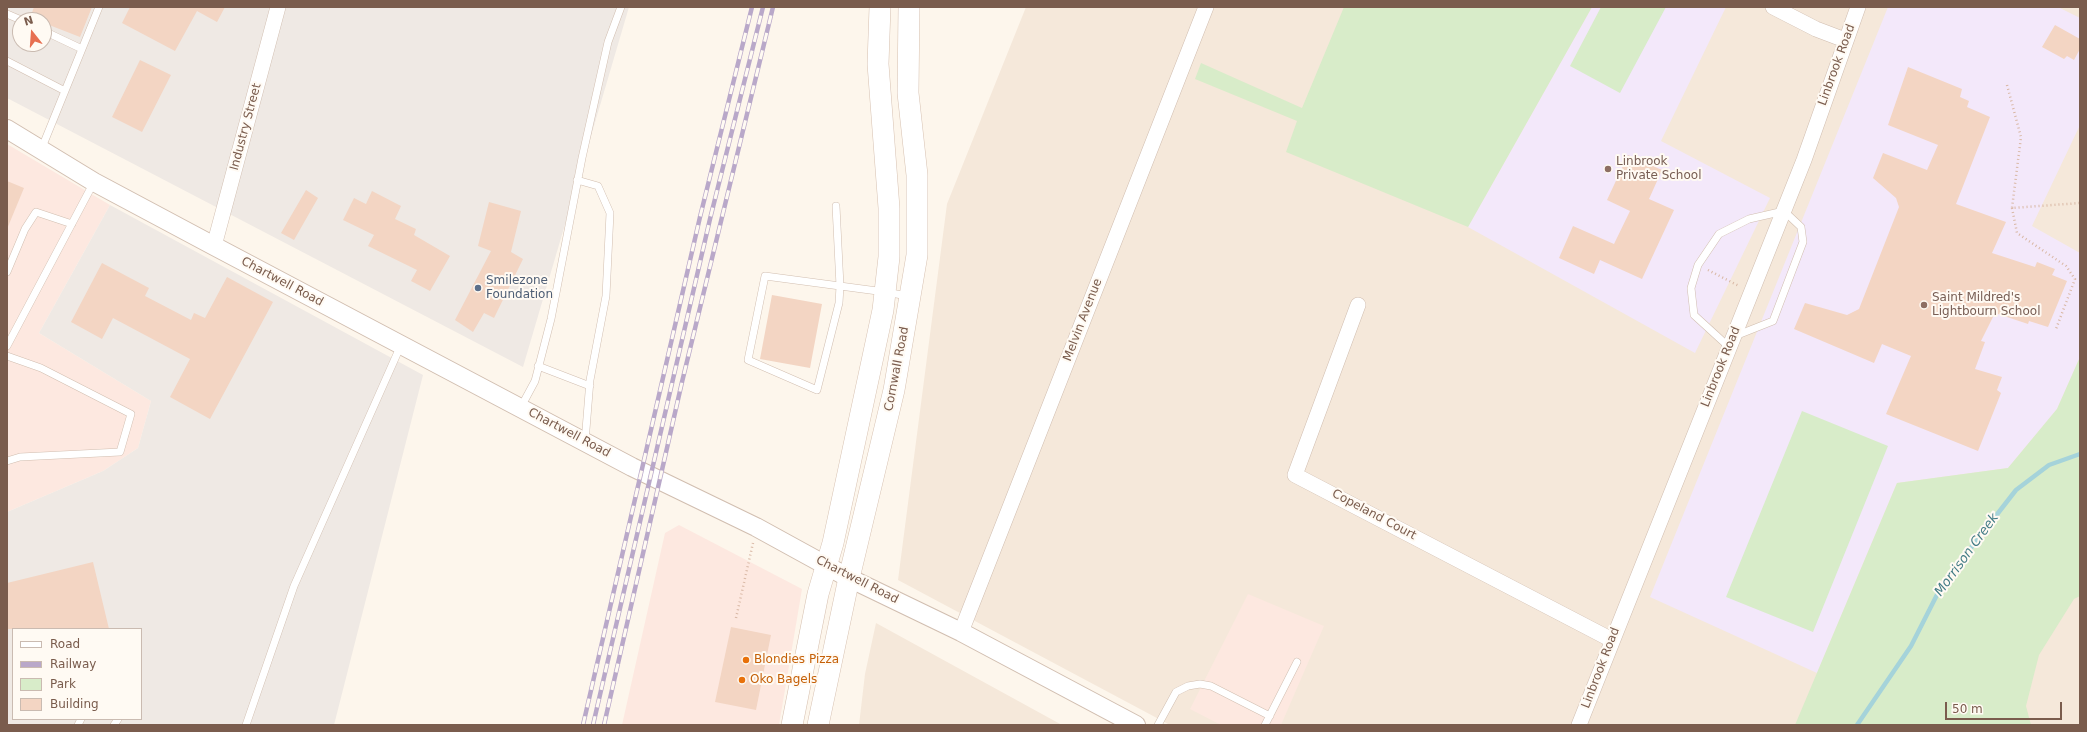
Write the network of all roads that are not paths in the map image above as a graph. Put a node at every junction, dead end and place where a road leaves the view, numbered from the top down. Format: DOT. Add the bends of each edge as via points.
graph roads {
  1 [pos="99,7"];
  2 [pos="278,7"];
  3 [pos="621,7"];
  4 [pos="880,7"];
  5 [pos="909,7"];
  6 [pos="1206,7"];
  7 [pos="1773,7"];
  8 [pos="1858,7"];
  9 [pos="52,35"];
  10 [pos="1845,40"];
  11 [pos="82,49"];
  12 [pos="7,60"];
  13 [pos="65,91"];
  14 [pos="7,129"];
  15 [pos="41,150"];
  16 [pos="577,180"];
  17 [pos="94,182"];
  18 [pos="836,206"];
  19 [pos="1784,211"];
  20 [pos="72,224"];
  21 [pos="214,246"];
  22 [pos="7,272"];
  23 [pos="840,286"];
  24 [pos="885,292"];
  25 [pos="911,297"];
  26 [pos="1358,305"];
  27 [pos="1731,342"];
  28 [pos="401,345"];
  29 [pos="7,346"];
  30 [pos="7,356"];
  31 [pos="538,366"];
  32 [pos="590,386"];
  33 [pos="521,408"];
  34 [pos="585,442"];
  35 [pos="7,460"];
  36 [pos="826,566"];
  37 [pos="849,578"];
  38 [pos="961,632"];
  39 [pos="1612,640"];
  40 [pos="1297,662"];
  41 [pos="1270,716"];
  42 [pos="246,725"];
  43 [pos="792,725"];
  44 [pos="818,725"];
  45 [pos="1136,725"];
  46 [pos="1158,725"];
  47 [pos="1265,725"];
  48 [pos="1579,725"];
  1 -- 11 [label="lane"];
  2 -- 21 [label="street, Industry Street"];
  3 -- 16 [label="lane" via="608,42"];
  4 -- 24 [label="main road, Cornwall Road" via="878,64 889,208 889,258"];
  5 -- 25 [label="main road, Cornwall Road" via="908,93 917,175 917,255"];
  6 -- 38 [label="street, Melvin Avenue"];
  7 -- 10 [label="street" via="1816,29"];
  8 -- 10 [label="street, Linbrook Road"];
  9 -- 11 [label="lane"];
  10 -- 19 [label="street, Linbrook Road"];
  11 -- 13 [label="lane"];
  12 -- 13 [label="lane"];
  13 -- 15 [label="lane"];
  14 -- 15 [label="street, Chartwell Road"];
  15 -- 17 [label="street, Chartwell Road"];
  16 -- 31 [label="lane" via="551,319"];
  16 -- 32 [label="lane" via="598,186 610,213 606,296"];
  17 -- 20 [label="lane"];
  17 -- 21 [label="street, Chartwell Road"];
  18 -- 23 [label="lane"];
  19 -- 27 [label="street, Linbrook Road"];
  19 -- 27 [label="lane" via="1801,227 1803,242 1773,321"];
  19 -- 27 [label="lane" via="1749,219 1719,234 1698,265 1691,288 1694,315"];
  20 -- 22 [label="lane" via="36,212 24,229"];
  20 -- 29 [label="lane"];
  21 -- 28 [label="street, Chartwell Road"];
  23 -- 23 [label="lane" via="765,276 748,360 817,390 839,303"];
  23 -- 24 [label="lane"];
  24 -- 25 [label="lane"];
  24 -- 36 [label="main road, Cornwall Road" via="862,410"];
  25 -- 37 [label="main road, Cornwall Road" via="894,390"];
  26 -- 39 [label="street, Copeland Court" via="1296,474"];
  27 -- 39 [label="street, Linbrook Road"];
  28 -- 33 [label="street, Chartwell Road"];
  28 -- 42 [label="lane" via="294,586"];
  30 -- 35 [label="lane" via="41,368 131,414 120,452 20,457"];
  31 -- 32 [label="lane"];
  31 -- 33 [label="lane"];
  32 -- 34 [label="lane"];
  33 -- 34 [label="street, Chartwell Road"];
  34 -- 36 [label="street, Chartwell Road" via="756,527"];
  36 -- 37 [label="street, Chartwell Road"];
  36 -- 43 [label="main road, Cornwall Road"];
  37 -- 38 [label="street, Chartwell Road"];
  37 -- 44 [label="main road, Cornwall Road"];
  38 -- 45 [label="street, Chartwell Road"];
  39 -- 48 [label="street, Linbrook Road"];
  40 -- 41 [label="lane"];
  41 -- 46 [label="lane" via="1211,686 1200,684 1176,692"];
  41 -- 47 [label="lane"];
}
